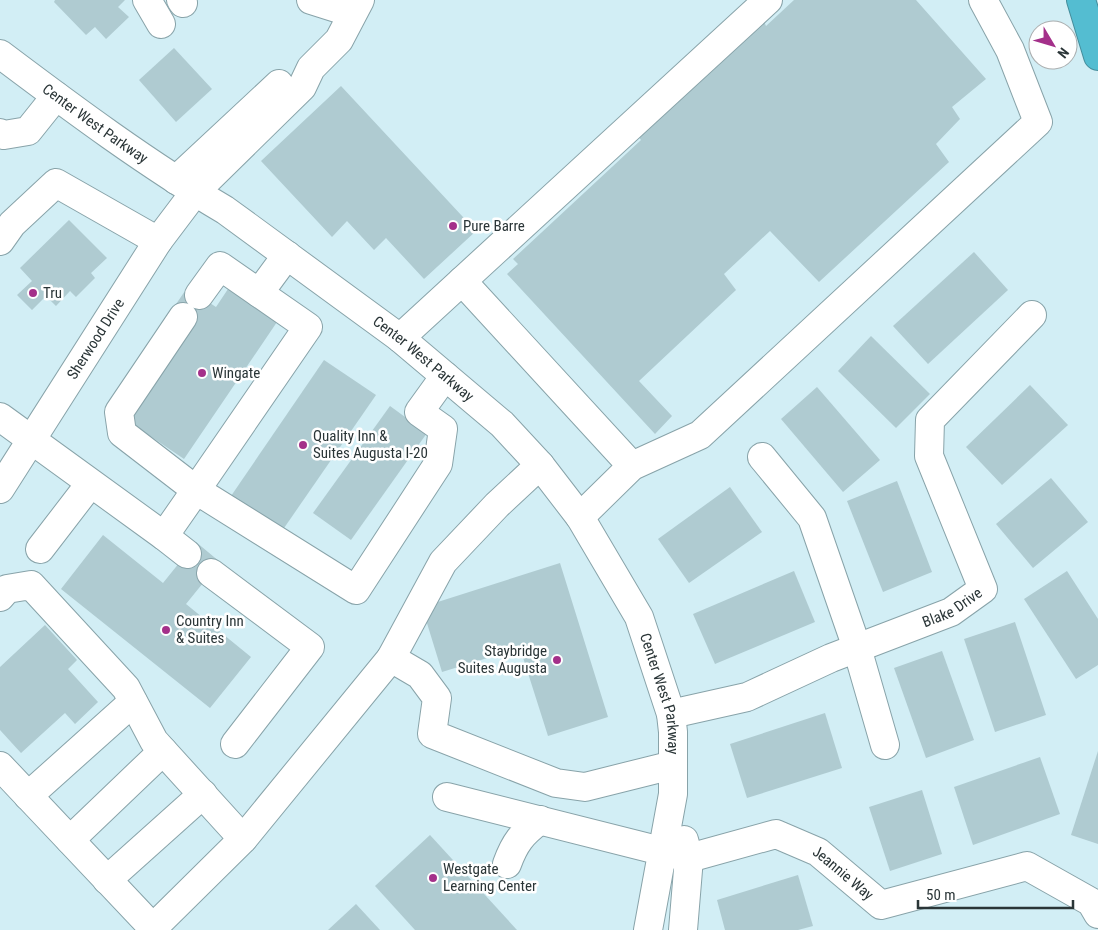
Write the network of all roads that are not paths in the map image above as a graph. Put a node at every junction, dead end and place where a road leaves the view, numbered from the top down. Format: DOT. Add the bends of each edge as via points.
graph roads {
  1 [pos="147,0"];
  2 [pos="311,0"];
  3 [pos="768,0"];
  4 [pos="983,0"];
  5 [pos="1081,0"];
  6 [pos="356,6"];
  7 [pos="171,8"];
  8 [pos="0,54"];
  9 [pos="1098,56"];
  10 [pos="56,96"];
  11 [pos="0,133"];
  12 [pos="185,186"];
  13 [pos="0,241"];
  14 [pos="158,241"];
  15 [pos="287,255"];
  16 [pos="462,281"];
  17 [pos="259,293"];
  18 [pos="199,295"];
  19 [pos="1032,315"];
  20 [pos="183,317"];
  21 [pos="400,338"];
  22 [pos="445,376"];
  23 [pos="0,416"];
  24 [pos="32,440"];
  25 [pos="762,457"];
  26 [pos="540,465"];
  27 [pos="632,466"];
  28 [pos="90,484"];
  29 [pos="0,489"];
  30 [pos="196,490"];
  31 [pos="580,517"];
  32 [pos="164,536"];
  33 [pos="40,549"];
  34 [pos="187,554"];
  35 [pos="211,573"];
  36 [pos="0,597"];
  37 [pos="857,648"];
  38 [pos="391,658"];
  39 [pos="133,702"];
  40 [pos="671,714"];
  41 [pos="235,744"];
  42 [pos="885,745"];
  43 [pos="163,751"];
  44 [pos="673,765"];
  45 [pos="0,766"];
  46 [pos="203,794"];
  47 [pos="673,794"];
  48 [pos="28,796"];
  49 [pos="447,797"];
  50 [pos="540,820"];
  51 [pos="243,839"];
  52 [pos="70,840"];
  53 [pos="662,851"];
  54 [pos="689,858"];
  55 [pos="507,864"];
  56 [pos="107,880"];
  57 [pos="1098,914"];
  58 [pos="648,930"];
  59 [pos="683,930"];
  1 -- 7 [label="street"];
  2 -- 6 [label="street"];
  3 -- 16 [label="street"];
  4 -- 27 [label="street" via="1010,50 1038,122 700,435"];
  5 -- 9 [label="highway"];
  6 -- 12 [label="street, Sherwood Drive" via="339,40 311,68 302,87"];
  8 -- 10 [label="street, Center West Parkway"];
  10 -- 11 [label="street" via="28,131"];
  10 -- 12 [label="street, Center West Parkway"];
  12 -- 14 [label="street, Sherwood Drive"];
  12 -- 15 [label="street, Center West Parkway" via="225,210"];
  13 -- 14 [label="street" via="12,224 56,182"];
  14 -- 24 [label="street, Sherwood Drive"];
  15 -- 17 [label="street"];
  15 -- 21 [label="street, Center West Parkway"];
  16 -- 21 [label="street"];
  16 -- 27 [label="street"];
  17 -- 18 [label="street" via="220,266"];
  17 -- 30 [label="street" via="308,327"];
  19 -- 37 [label="street, Blake Drive" via="930,420 929,456 983,589 951,612"];
  20 -- 30 [label="street" via="120,412 122,433"];
  21 -- 22 [label="street, Center West Parkway"];
  22 -- 26 [label="street, Center West Parkway" via="502,424"];
  22 -- 30 [label="street" via="419,412 443,428 438,464 356,590"];
  23 -- 24 [label="street"];
  24 -- 28 [label="street"];
  24 -- 29 [label="street, Sherwood Drive"];
  25 -- 37 [label="street" via="812,518"];
  26 -- 31 [label="street, Center West Parkway"];
  26 -- 38 [label="street" via="443,562"];
  27 -- 31 [label="street"];
  28 -- 32 [label="street"];
  28 -- 33 [label="street"];
  30 -- 32 [label="street"];
  31 -- 40 [label="street, Center West Parkway" via="640,617"];
  32 -- 34 [label="street"];
  35 -- 41 [label="street" via="310,646"];
  36 -- 39 [label="street" via="7,589 31,585 126,688"];
  37 -- 40 [label="street, Blake Drive" via="747,697"];
  37 -- 42 [label="street"];
  38 -- 44 [label="street" via="420,675 437,698 432,734 556,783 585,787"];
  38 -- 51 [label="street"];
  39 -- 43 [label="street"];
  39 -- 48 [label="street"];
  40 -- 44 [label="street, Center West Parkway"];
  43 -- 46 [label="street"];
  43 -- 52 [label="street"];
  44 -- 47 [label="street, Center West Parkway"];
  45 -- 48 [label="street"];
  46 -- 51 [label="street"];
  46 -- 56 [label="street"];
  47 -- 53 [label="street, Center West Parkway"];
  47 -- 54 [label="street, Center West Parkway"];
  48 -- 52 [label="street"];
  49 -- 50 [label="street"];
  50 -- 53 [label="street"];
  50 -- 55 [label="street" via="522,834"];
  51 -- 56 [label="street" via="152,928"];
  52 -- 56 [label="street"];
  53 -- 54 [label="street"];
  53 -- 58 [label="street, Center West Parkway"];
  54 -- 57 [label="street, Jeannie Way" via="776,834 818,852 881,905 1027,866 1091,902"];
  54 -- 59 [label="street, Center West Parkway"];
}
